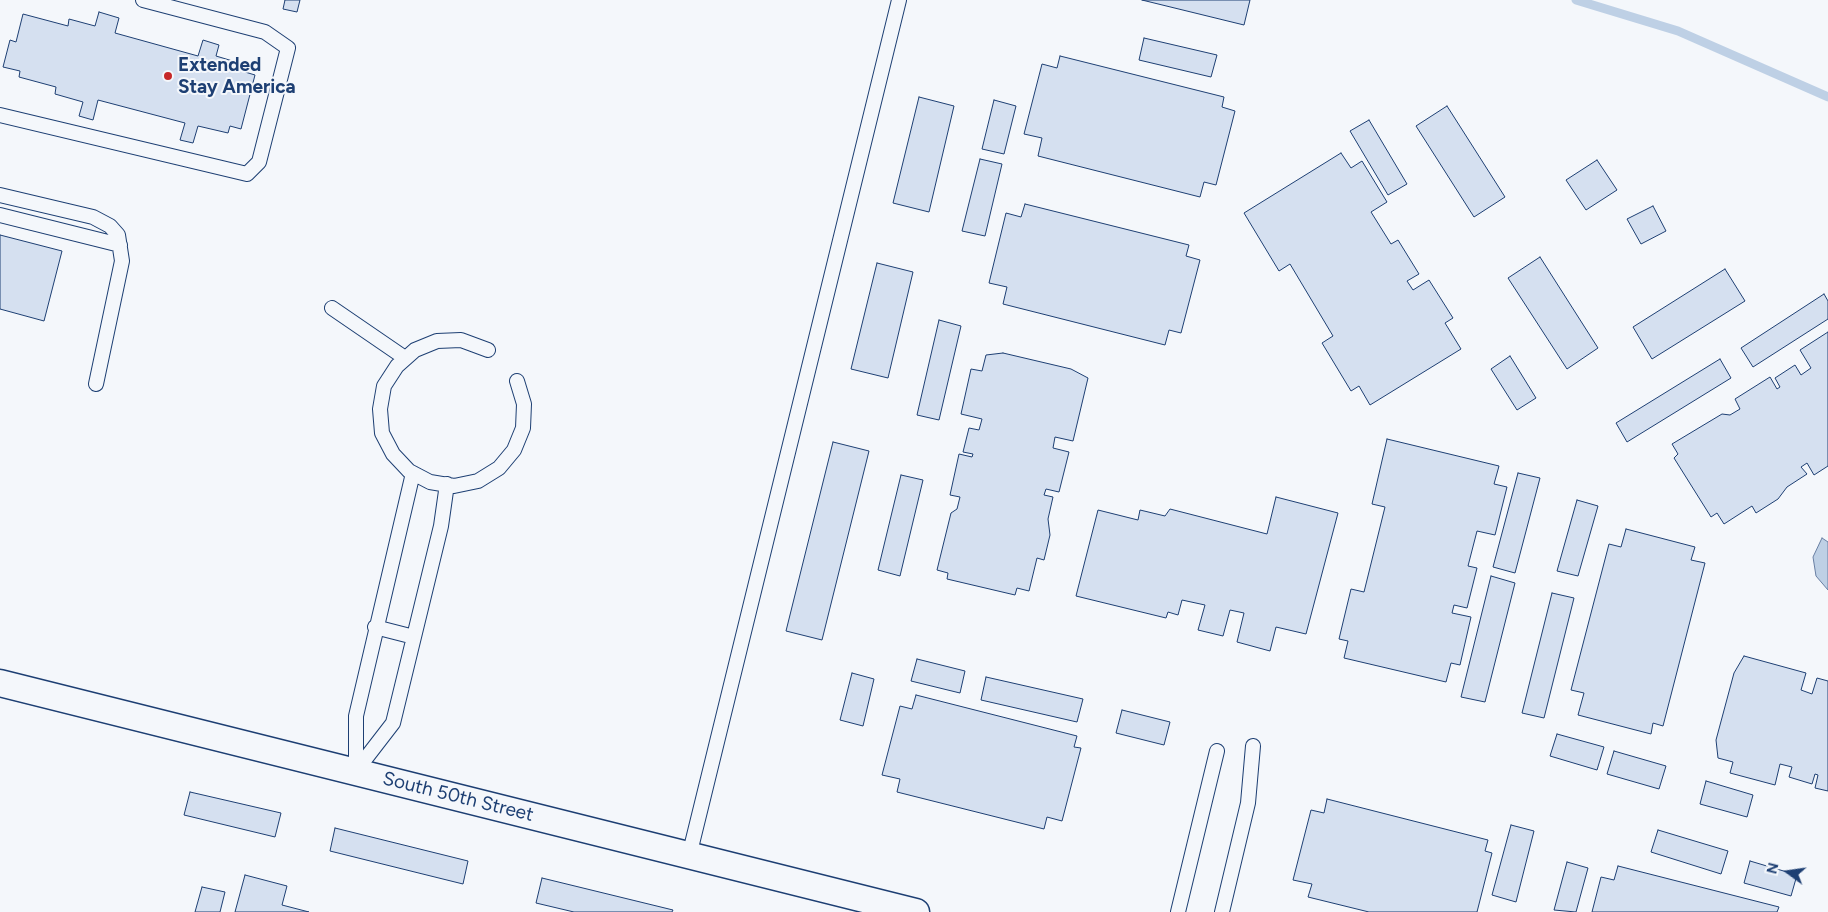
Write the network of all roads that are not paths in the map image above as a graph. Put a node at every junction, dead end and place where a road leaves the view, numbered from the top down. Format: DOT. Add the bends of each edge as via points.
graph roads {
  1 [pos="143,0"];
  2 [pos="899,0"];
  3 [pos="0,115"];
  4 [pos="0,195"];
  5 [pos="0,215"];
  6 [pos="120,245"];
  7 [pos="332,308"];
  8 [pos="488,350"];
  9 [pos="405,358"];
  10 [pos="518,381"];
  11 [pos="96,384"];
  12 [pos="413,473"];
  13 [pos="447,484"];
  14 [pos="375,627"];
  15 [pos="414,636"];
  16 [pos="0,683"];
  17 [pos="1253,746"];
  18 [pos="1217,751"];
  19 [pos="356,772"];
  20 [pos="689,856"];
  21 [pos="916,912"];
  22 [pos="1178,912"];
  23 [pos="1222,912"];
  1 -- 3 [label="lane" via="265,32 288,48 259,162 247,174"];
  2 -- 20 [label="lane"];
  4 -- 6 [label="lane" via="93,217 114,230"];
  5 -- 6 [label="lane"];
  6 -- 11 [label="lane" via="122,261"];
  7 -- 9 [label="lane"];
  8 -- 9 [label="lane" via="461,340 437,341"];
  9 -- 12 [label="lane" via="384,386 380,409 382,433 393,454"];
  10 -- 13 [label="lane" via="524,404 523,428 514,450 499,468 478,481 454,486"];
  12 -- 13 [label="lane" via="430,482"];
  12 -- 14 [label="lane"];
  13 -- 15 [label="lane" via="441,526"];
  14 -- 15 [label="lane"];
  14 -- 19 [label="lane" via="356,716"];
  15 -- 19 [label="lane" via="393,724"];
  16 -- 19 [label="street, South 50th Street"];
  17 -- 23 [label="lane" via="1248,803"];
  18 -- 22 [label="lane"];
  19 -- 20 [label="street, South 50th Street"];
  20 -- 21 [label="street, South 50th Street"];
}
